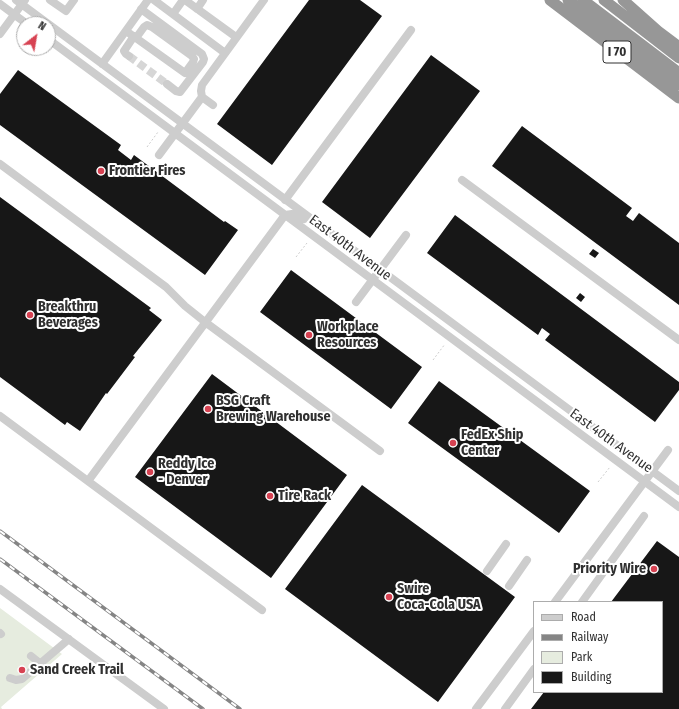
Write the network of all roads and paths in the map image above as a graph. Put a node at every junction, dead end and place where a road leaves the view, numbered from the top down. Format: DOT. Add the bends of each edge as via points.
graph roads {
  1 [pos="50,0"];
  2 [pos="74,0"];
  3 [pos="148,0"];
  4 [pos="154,0"];
  5 [pos="184,0"];
  6 [pos="203,0"];
  7 [pos="264,0"];
  8 [pos="568,0"];
  9 [pos="583,0"];
  10 [pos="604,0"];
  11 [pos="623,0"];
  12 [pos="21,1"];
  13 [pos="551,2"];
  14 [pos="0,4"];
  15 [pos="141,9"];
  16 [pos="197,9"];
  17 [pos="172,14"];
  18 [pos="14,15"];
  19 [pos="411,30"];
  20 [pos="126,31"];
  21 [pos="0,34"];
  22 [pos="135,37"];
  23 [pos="236,37"];
  24 [pos="56,45"];
  25 [pos="679,47"];
  26 [pos="225,53"];
  27 [pos="129,56"];
  28 [pos="679,58"];
  29 [pos="102,64"];
  30 [pos="679,73"];
  31 [pos="167,84"];
  32 [pos="679,84"];
  33 [pos="202,97"];
  34 [pos="679,98"];
  35 [pos="214,105"];
  36 [pos="182,123"];
  37 [pos="158,132"];
  38 [pos="175,133"];
  39 [pos="147,147"];
  40 [pos="159,155"];
  41 [pos="0,164"];
  42 [pos="462,180"];
  43 [pos="285,200"];
  44 [pos="286,215"];
  45 [pos="324,229"];
  46 [pos="406,235"];
  47 [pos="307,243"];
  48 [pos="296,258"];
  49 [pos="380,270"];
  50 [pos="373,280"];
  51 [pos="356,302"];
  52 [pos="205,322"];
  53 [pos="679,340"];
  54 [pos="445,344"];
  55 [pos="433,360"];
  56 [pos="0,416"];
  57 [pos="668,450"];
  58 [pos="380,451"];
  59 [pos="610,467"];
  60 [pos="653,472"];
  61 [pos="88,481"];
  62 [pos="598,482"];
  63 [pos="645,482"];
  64 [pos="679,491"];
  65 [pos="679,507"];
  66 [pos="644,516"];
  67 [pos="506,544"];
  68 [pos="527,560"];
  69 [pos="487,572"];
  70 [pos="509,586"];
  71 [pos="0,589"];
  72 [pos="556,601"];
  73 [pos="583,601"];
  74 [pos="262,610"];
  75 [pos="533,632"];
  76 [pos="69,639"];
  77 [pos="30,656"];
  78 [pos="41,664"];
  79 [pos="533,670"];
  80 [pos="10,678"];
  81 [pos="164,709"];
  82 [pos="476,709"];
  83 [pos="505,709"];
  1 -- 2 [label="street" via="66,11"];
  3 -- 15 [label="street"];
  4 -- 17 [label="street"];
  5 -- 16 [label="street"];
  5 -- 17 [label="street"];
  6 -- 16 [label="street"];
  7 -- 23 [label="street"];
  8 -- 32 [label="highway"];
  9 -- 30 [label="highway"];
  10 -- 28 [label="highway, I 70"];
  11 -- 25 [label="highway"];
  12 -- 18 [label="street, East 40th Avenue"];
  12 -- 29 [label="street, East 40th Avenue"];
  13 -- 34 [label="highway, I 70"];
  14 -- 18 [label="street"];
  15 -- 20 [label="street"];
  15 -- 31 [label="street" via="202,54 204,59 180,92"];
  16 -- 23 [label="street"];
  17 -- 26 [label="street"];
  18 -- 21 [label="street, East 40th Avenue"];
  19 -- 43 [label="street"];
  20 -- 22 [label="street"];
  20 -- 29 [label="street"];
  22 -- 22 [label="street" via="185,73 194,62 192,56 152,27 147,25"];
  22 -- 27 [label="street" via="124,50"];
  23 -- 26 [label="street"];
  24 -- 38 [label="street, East 40th Avenue"];
  26 -- 33 [label="street" via="202,85"];
  29 -- 36 [label="street, East 40th Avenue"];
  33 -- 35 [label="street"];
  33 -- 36 [label="street"];
  36 -- 38 [label="street"];
  36 -- 43 [label="street, East 40th Avenue"];
  37 -- 39 [label="path"];
  38 -- 40 [label="street"];
  38 -- 44 [label="street, East 40th Avenue"];
  41 -- 52 [label="street" via="166,287"];
  42 -- 53 [label="street"];
  43 -- 45 [label="street, East 40th Avenue"];
  44 -- 45 [label="street" via="296,215"];
  44 -- 50 [label="street, East 40th Avenue"];
  44 -- 52 [label="street"];
  45 -- 49 [label="street, East 40th Avenue"];
  46 -- 49 [label="street"];
  47 -- 48 [label="path"];
  49 -- 50 [label="street"];
  49 -- 60 [label="street, East 40th Avenue"];
  50 -- 51 [label="street"];
  50 -- 63 [label="street, East 40th Avenue"];
  52 -- 58 [label="street"];
  52 -- 61 [label="street"];
  54 -- 55 [label="path"];
  56 -- 61 [label="street"];
  57 -- 60 [label="street"];
  59 -- 62 [label="path"];
  60 -- 63 [label="street"];
  60 -- 64 [label="street, East 40th Avenue"];
  61 -- 74 [label="street"];
  63 -- 65 [label="street, East 40th Avenue"];
  63 -- 72 [label="street"];
  66 -- 73 [label="street"];
  67 -- 69 [label="street"];
  68 -- 70 [label="street"];
  71 -- 76 [label="street"];
  75 -- 82 [label="street"];
  76 -- 78 [label="street"];
  76 -- 81 [label="street"];
  77 -- 78 [label="street"];
  78 -- 80 [label="street" via="22,680"];
  79 -- 83 [label="street"];
}
